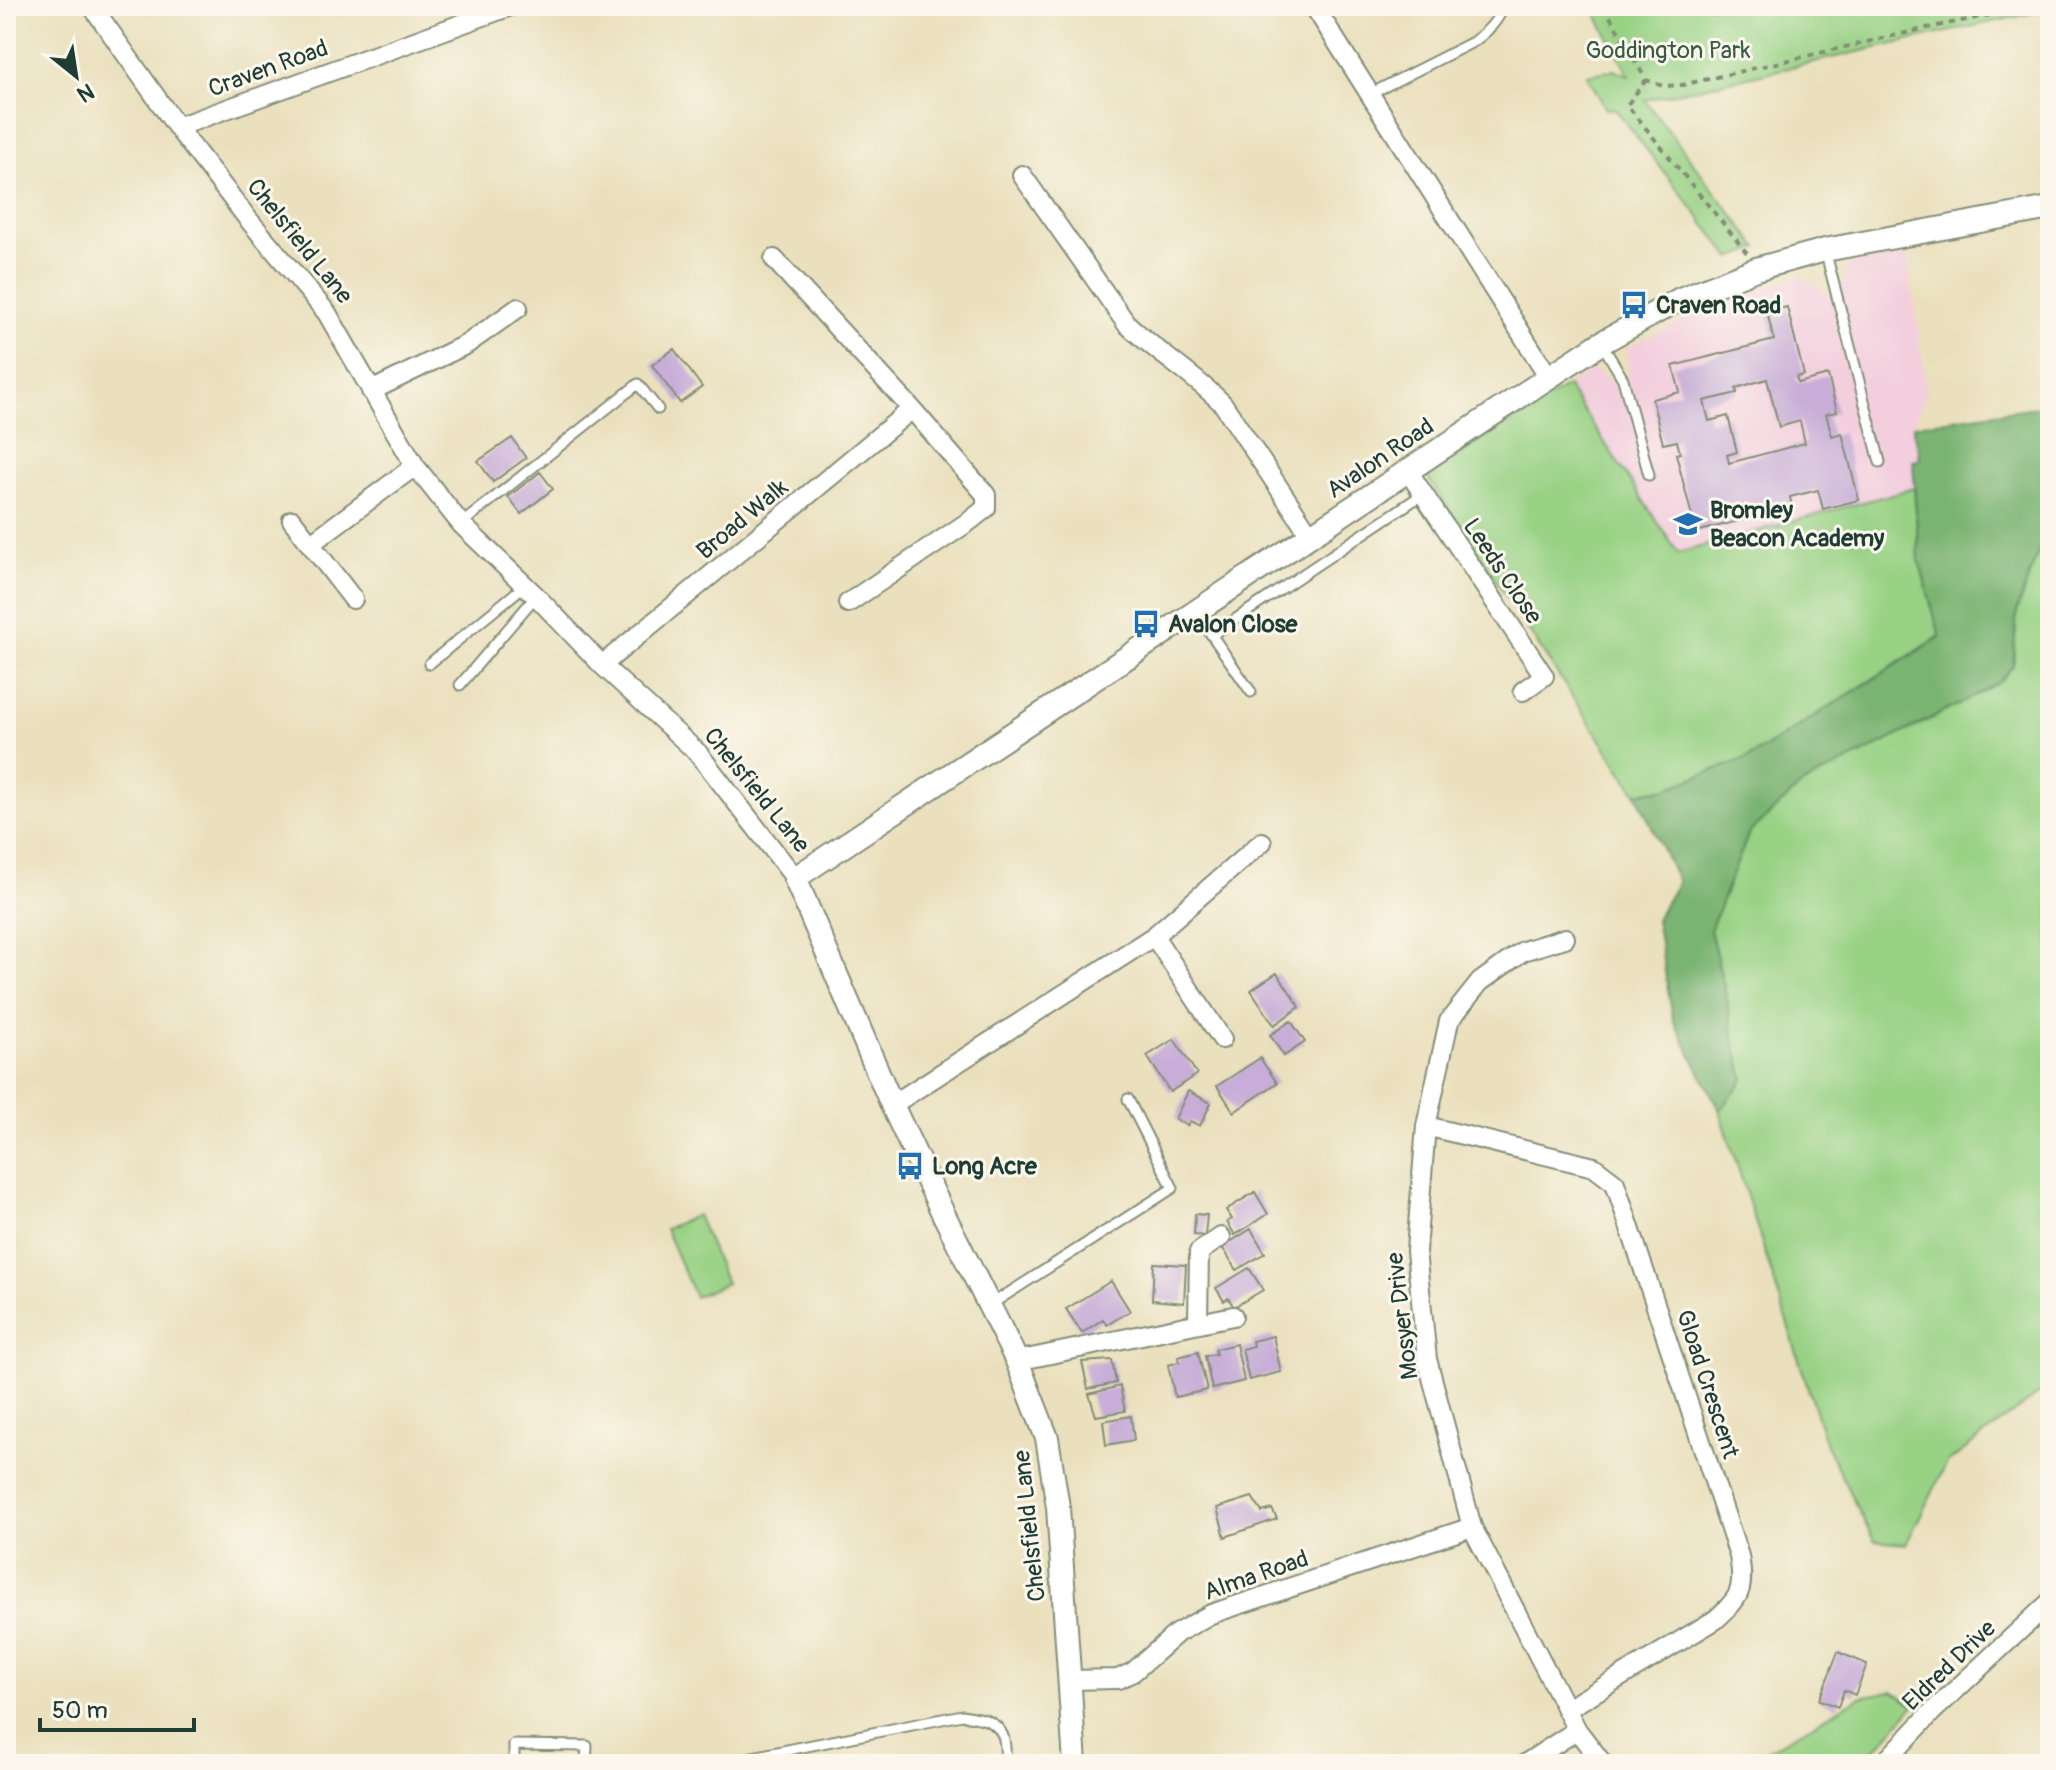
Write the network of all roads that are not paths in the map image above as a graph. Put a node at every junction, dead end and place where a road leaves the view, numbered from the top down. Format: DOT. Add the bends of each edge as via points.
graph roads {
  1 [pos="92,6"];
  2 [pos="511,6"];
  3 [pos="1314,6"];
  4 [pos="1503,8"];
  5 [pos="1370,94"];
  6 [pos="177,127"];
  7 [pos="1022,175"];
  8 [pos="2050,208"];
  9 [pos="1825,250"];
  10 [pos="774,259"];
  11 [pos="518,308"];
  12 [pos="1601,343"];
  13 [pos="1549,377"];
  14 [pos="371,391"];
  15 [pos="658,409"];
  16 [pos="912,409"];
  17 [pos="1880,462"];
  18 [pos="415,466"];
  19 [pos="1408,471"];
  20 [pos="1649,475"];
  21 [pos="1423,494"];
  22 [pos="292,520"];
  23 [pos="461,524"];
  24 [pos="1311,536"];
  25 [pos="310,544"];
  26 [pos="530,591"];
  27 [pos="353,599"];
  28 [pos="848,603"];
  29 [pos="1195,611"];
  30 [pos="1212,635"];
  31 [pos="429,664"];
  32 [pos="602,665"];
  33 [pos="460,685"];
  34 [pos="1523,691"];
  35 [pos="1251,692"];
  36 [pos="1262,842"];
  37 [pos="795,878"];
  38 [pos="1154,936"];
  39 [pos="1565,938"];
  40 [pos="1222,1039"];
  41 [pos="1128,1099"];
  42 [pos="892,1105"];
  43 [pos="1426,1126"];
  44 [pos="1221,1237"];
  45 [pos="990,1305"];
  46 [pos="1233,1316"];
  47 [pos="1198,1323"];
  48 [pos="1017,1361"];
  49 [pos="1472,1527"];
  50 [pos="2050,1602"];
  51 [pos="1068,1680"];
  52 [pos="1567,1709"];
  53 [pos="1577,1730"];
  54 [pos="514,1764"];
  55 [pos="586,1764"];
  56 [pos="725,1764"];
  57 [pos="1006,1764"];
  58 [pos="1075,1764"];
  59 [pos="1525,1764"];
  60 [pos="1603,1764"];
  61 [pos="1883,1764"];
  1 -- 6 [label="street, Chelsfield Lane"];
  2 -- 6 [label="street, Craven Road"];
  3 -- 5 [label="street"];
  4 -- 5 [label="lane" via="1497,21 1473,42"];
  5 -- 13 [label="street"];
  6 -- 14 [label="street, Chelsfield Lane" via="327,313"];
  7 -- 24 [label="street" via="1126,323 1223,404"];
  8 -- 9 [label="street, Avalon Road"];
  9 -- 12 [label="street, Avalon Road" via="1756,269 1680,299"];
  9 -- 17 [label="lane"];
  10 -- 16 [label="street"];
  11 -- 14 [label="street" via="467,344"];
  12 -- 13 [label="street, Avalon Road"];
  12 -- 20 [label="lane" via="1623,379"];
  13 -- 19 [label="street, Avalon Road"];
  14 -- 18 [label="street, Chelsfield Lane"];
  15 -- 23 [label="lane" via="638,384"];
  16 -- 28 [label="street" via="986,495 986,508"];
  16 -- 32 [label="street, Broad Walk"];
  18 -- 23 [label="street, Chelsfield Lane"];
  18 -- 25 [label="street"];
  19 -- 21 [label="street, Leeds Close"];
  19 -- 24 [label="street, Avalon Road"];
  21 -- 30 [label="lane"];
  21 -- 34 [label="street, Leeds Close" via="1544,676"];
  22 -- 25 [label="street"];
  23 -- 26 [label="street, Chelsfield Lane"];
  24 -- 29 [label="street, Avalon Road"];
  25 -- 27 [label="street"];
  26 -- 31 [label="lane"];
  26 -- 32 [label="street, Chelsfield Lane"];
  26 -- 33 [label="lane"];
  29 -- 30 [label="lane"];
  29 -- 37 [label="street, Avalon Road"];
  30 -- 35 [label="lane"];
  32 -- 37 [label="street, Chelsfield Lane" via="698,753"];
  36 -- 38 [label="street"];
  37 -- 42 [label="street, Chelsfield Lane"];
  38 -- 40 [label="street"];
  38 -- 42 [label="street"];
  39 -- 43 [label="street, Mosyer Drive" via="1523,951 1480,982 1449,1021"];
  41 -- 45 [label="lane" via="1173,1188"];
  42 -- 45 [label="street, Chelsfield Lane"];
  43 -- 49 [label="street, Mosyer Drive" via="1416,1251 1427,1359"];
  43 -- 52 [label="street, Gload Crescent" via="1594,1167 1615,1183 1739,1556 1743,1578 1734,1603 1724,1612"];
  44 -- 47 [label="street" via="1199,1252"];
  45 -- 48 [label="street, Chelsfield Lane"];
  46 -- 47 [label="street"];
  47 -- 48 [label="street"];
  48 -- 51 [label="street, Chelsfield Lane" via="1047,1438 1056,1493"];
  49 -- 51 [label="street, Alma Road" via="1211,1614 1118,1679"];
  49 -- 52 [label="street, Mosyer Drive"];
  50 -- 61 [label="street, Eldred Drive"];
  51 -- 58 [label="street, Chelsfield Lane"];
  52 -- 53 [label="street, Mosyer Drive"];
  53 -- 59 [label="street"];
  53 -- 60 [label="street, Mosyer Drive"];
  54 -- 55 [label="lane" via="514,1745 587,1746"];
  56 -- 57 [label="lane" via="962,1715 986,1718 996,1728 1003,1736"];
}
